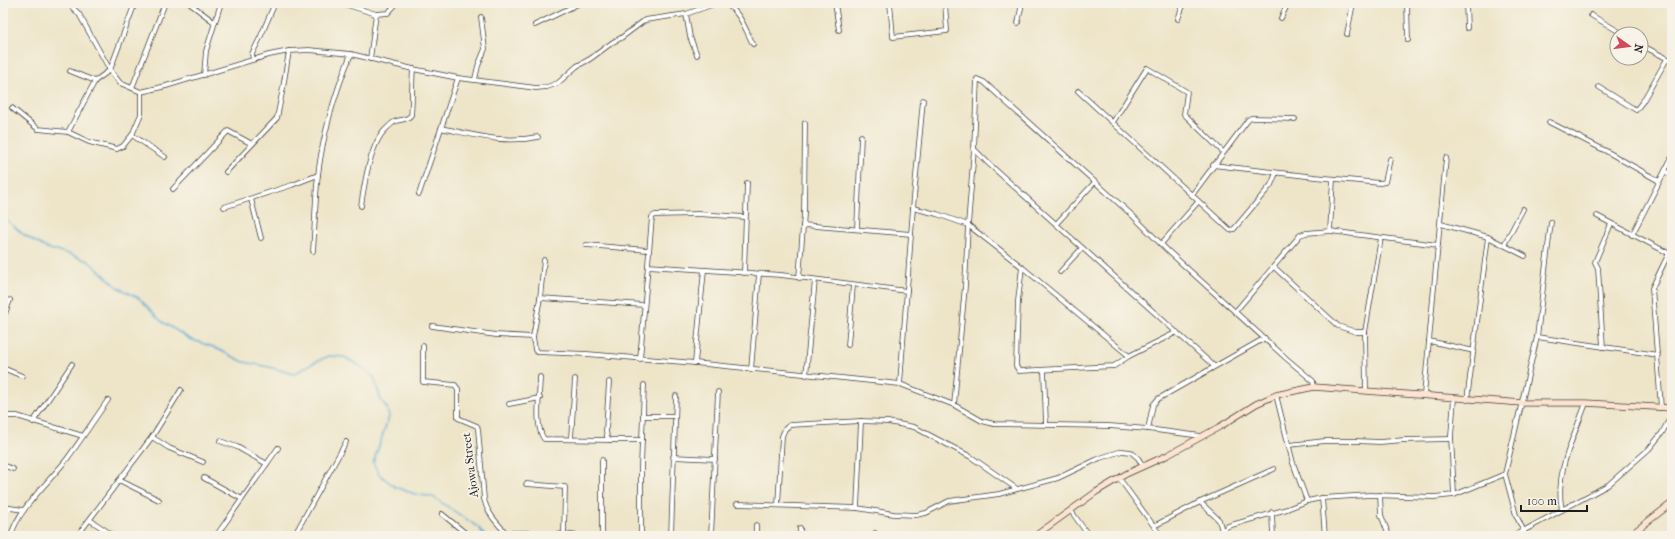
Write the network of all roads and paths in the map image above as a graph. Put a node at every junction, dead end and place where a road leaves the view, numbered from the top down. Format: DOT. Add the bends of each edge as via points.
graph roads {
  1 [pos="68,3"];
  2 [pos="135,3"];
  3 [pos="165,3"];
  4 [pos="189,3"];
  5 [pos="221,3"];
  6 [pos="274,3"];
  7 [pos="341,3"];
  8 [pos="397,3"];
  9 [pos="580,3"];
  10 [pos="717,3"];
  11 [pos="724,3"];
  12 [pos="835,3"];
  13 [pos="890,3"];
  14 [pos="945,3"];
  15 [pos="1022,3"];
  16 [pos="1288,3"];
  17 [pos="1353,3"];
  18 [pos="1407,3"];
  19 [pos="1466,3"];
  20 [pos="376,14"];
  21 [pos="686,14"];
  22 [pos="1591,15"];
  23 [pos="480,16"];
  24 [pos="1281,18"];
  25 [pos="214,22"];
  26 [pos="1018,23"];
  27 [pos="535,25"];
  28 [pos="1610,26"];
  29 [pos="1467,28"];
  30 [pos="839,30"];
  31 [pos="1347,34"];
  32 [pos="1408,40"];
  33 [pos="753,44"];
  34 [pos="1649,49"];
  35 [pos="289,51"];
  36 [pos="351,54"];
  37 [pos="697,55"];
  38 [pos="253,59"];
  39 [pos="370,59"];
  40 [pos="1667,59"];
  41 [pos="1672,62"];
  42 [pos="413,69"];
  43 [pos="110,70"];
  44 [pos="70,71"];
  45 [pos="204,75"];
  46 [pos="458,78"];
  47 [pos="475,79"];
  48 [pos="95,81"];
  49 [pos="1598,87"];
  50 [pos="132,88"];
  51 [pos="1078,91"];
  52 [pos="141,92"];
  53 [pos="923,100"];
  54 [pos="12,108"];
  55 [pos="1295,119"];
  56 [pos="1112,122"];
  57 [pos="1549,122"];
  58 [pos="805,123"];
  59 [pos="441,128"];
  60 [pos="68,132"];
  61 [pos="132,135"];
  62 [pos="861,136"];
  63 [pos="538,137"];
  64 [pos="252,144"];
  65 [pos="974,148"];
  66 [pos="1223,152"];
  67 [pos="165,157"];
  68 [pos="1672,157"];
  69 [pos="1446,158"];
  70 [pos="1390,159"];
  71 [pos="1213,165"];
  72 [pos="226,172"];
  73 [pos="1665,172"];
  74 [pos="1276,173"];
  75 [pos="318,175"];
  76 [pos="1672,176"];
  77 [pos="1333,179"];
  78 [pos="1660,181"];
  79 [pos="1095,182"];
  80 [pos="746,183"];
  81 [pos="173,189"];
  82 [pos="419,194"];
  83 [pos="1192,196"];
  84 [pos="251,198"];
  85 [pos="1198,202"];
  86 [pos="362,206"];
  87 [pos="224,207"];
  88 [pos="913,208"];
  89 [pos="1523,209"];
  90 [pos="1597,216"];
  91 [pos="745,217"];
  92 [pos="1551,222"];
  93 [pos="1056,224"];
  94 [pos="1441,224"];
  95 [pos="1611,224"];
  96 [pos="803,225"];
  97 [pos="968,225"];
  98 [pos="857,229"];
  99 [pos="1330,231"];
  100 [pos="912,234"];
  101 [pos="1632,235"];
  102 [pos="1488,237"];
  103 [pos="261,238"];
  104 [pos="1381,238"];
  105 [pos="1161,244"];
  106 [pos="586,245"];
  107 [pos="1504,245"];
  108 [pos="1438,246"];
  109 [pos="1082,248"];
  110 [pos="648,250"];
  111 [pos="313,251"];
  112 [pos="1670,254"];
  113 [pos="1525,256"];
  114 [pos="544,260"];
  115 [pos="648,266"];
  116 [pos="1022,267"];
  117 [pos="1274,268"];
  118 [pos="704,270"];
  119 [pos="744,272"];
  120 [pos="1060,272"];
  121 [pos="759,274"];
  122 [pos="799,278"];
  123 [pos="815,280"];
  124 [pos="853,285"];
  125 [pos="907,291"];
  126 [pos="540,298"];
  127 [pos="10,300"];
  128 [pos="644,305"];
  129 [pos="1235,312"];
  130 [pos="3,320"];
  131 [pos="432,326"];
  132 [pos="1177,332"];
  133 [pos="1365,332"];
  134 [pos="1537,336"];
  135 [pos="533,337"];
  136 [pos="1265,338"];
  137 [pos="1429,341"];
  138 [pos="848,345"];
  139 [pos="423,346"];
  140 [pos="1603,347"];
  141 [pos="1474,351"];
  142 [pos="1658,355"];
  143 [pos="1129,356"];
  144 [pos="640,360"];
  145 [pos="694,363"];
  146 [pos="72,364"];
  147 [pos="1214,366"];
  148 [pos="3,368"];
  149 [pos="751,370"];
  150 [pos="1044,370"];
  151 [pos="806,375"];
  152 [pos="22,376"];
  153 [pos="540,377"];
  154 [pos="575,379"];
  155 [pos="609,382"];
  156 [pos="900,384"];
  157 [pos="644,385"];
  158 [pos="1314,387"];
  159 [pos="180,390"];
  160 [pos="1366,391"];
  161 [pos="718,392"];
  162 [pos="1276,395"];
  163 [pos="1424,395"];
  164 [pos="676,396"];
  165 [pos="540,398"];
  166 [pos="1454,398"];
  167 [pos="108,400"];
  168 [pos="1467,400"];
  169 [pos="1522,403"];
  170 [pos="1586,403"];
  171 [pos="509,404"];
  172 [pos="954,405"];
  173 [pos="1661,408"];
  174 [pos="1672,408"];
  175 [pos="1672,414"];
  176 [pos="3,416"];
  177 [pos="643,416"];
  178 [pos="675,416"];
  179 [pos="861,421"];
  180 [pos="33,422"];
  181 [pos="1046,424"];
  182 [pos="1148,429"];
  183 [pos="82,436"];
  184 [pos="1202,436"];
  185 [pos="152,437"];
  186 [pos="571,438"];
  187 [pos="1451,439"];
  188 [pos="610,440"];
  189 [pos="642,440"];
  190 [pos="220,441"];
  191 [pos="346,442"];
  192 [pos="1289,445"];
  193 [pos="278,448"];
  194 [pos="673,457"];
  195 [pos="715,459"];
  196 [pos="602,460"];
  197 [pos="203,462"];
  198 [pos="267,464"];
  199 [pos="3,465"];
  200 [pos="1143,466"];
  201 [pos="13,469"];
  202 [pos="1274,469"];
  203 [pos="1505,474"];
  204 [pos="204,478"];
  205 [pos="1119,478"];
  206 [pos="119,480"];
  207 [pos="526,484"];
  208 [pos="1017,489"];
  209 [pos="1380,495"];
  210 [pos="1454,495"];
  211 [pos="1322,498"];
  212 [pos="242,499"];
  213 [pos="159,500"];
  214 [pos="1307,501"];
  215 [pos="1200,502"];
  216 [pos="1672,503"];
  217 [pos="737,504"];
  218 [pos="778,505"];
  219 [pos="3,507"];
  220 [pos="858,508"];
  221 [pos="24,510"];
  222 [pos="1562,510"];
  223 [pos="1071,511"];
  224 [pos="1272,512"];
  225 [pos="442,514"];
  226 [pos="90,520"];
  227 [pos="1218,520"];
  228 [pos="756,525"];
  229 [pos="1154,526"];
  230 [pos="1228,526"];
  231 [pos="800,528"];
  232 [pos="1222,531"];
  233 [pos="1524,531"];
  234 [pos="1672,533"];
  235 [pos="564,534"];
  236 [pos="11,536"];
  237 [pos="77,536"];
  238 [pos="114,536"];
  239 [pos="216,536"];
  240 [pos="294,536"];
  241 [pos="469,536"];
  242 [pos="542,536"];
  243 [pos="580,536"];
  244 [pos="602,536"];
  245 [pos="641,536"];
  246 [pos="671,536"];
  247 [pos="711,536"];
  248 [pos="756,536"];
  249 [pos="800,536"];
  250 [pos="1035,536"];
  251 [pos="1089,536"];
  252 [pos="1161,536"];
  253 [pos="1222,536"];
  254 [pos="1273,536"];
  255 [pos="1325,536"];
  256 [pos="1389,536"];
  257 [pos="1511,536"];
  258 [pos="1526,536"];
  259 [pos="1629,536"];
  260 [pos="1669,536"];
  1 -- 43 [label="street" via="79,14"];
  2 -- 43 [label="street"];
  3 -- 50 [label="street"];
  4 -- 25 [label="street"];
  5 -- 25 [label="street"];
  6 -- 38 [label="street" via="252,54"];
  7 -- 20 [label="street"];
  8 -- 20 [label="street" via="388,13"];
  9 -- 27 [label="street"];
  10 -- 21 [label="street"];
  11 -- 33 [label="street" via="736,13"];
  12 -- 30 [label="street"];
  13 -- 14 [label="street" via="893,37 947,31"];
  15 -- 26 [label="street"];
  16 -- 24 [label="street"];
  17 -- 31 [label="street"];
  18 -- 32 [label="street"];
  19 -- 29 [label="street"];
  20 -- 39 [label="street"];
  21 -- 37 [label="street" via="690,37"];
  21 -- 47 [label="street" via="645,20 577,66 558,83 547,87 536,88"];
  22 -- 28 [label="street"];
  23 -- 47 [label="street" via="485,49"];
  25 -- 45 [label="street" via="206,51"];
  34 -- 40 [label="street"];
  35 -- 36 [label="street"];
  35 -- 38 [label="street"];
  35 -- 64 [label="street" via="277,118"];
  36 -- 39 [label="street"];
  36 -- 75 [label="street" via="337,89 324,138"];
  38 -- 45 [label="street"];
  39 -- 42 [label="street"];
  40 -- 41 [label="street"];
  40 -- 49 [label="street" via="1636,110"];
  42 -- 46 [label="street"];
  42 -- 86 [label="street" via="412,111 410,116 394,122 379,138 366,177"];
  43 -- 48 [label="street"];
  43 -- 50 [label="street" via="120,83"];
  44 -- 48 [label="street"];
  45 -- 52 [label="street"];
  46 -- 47 [label="street"];
  46 -- 59 [label="street"];
  48 -- 60 [label="street"];
  50 -- 52 [label="street"];
  51 -- 56 [label="street"];
  52 -- 61 [label="street" via="141,114"];
  53 -- 88 [label="street"];
  54 -- 60 [label="street" via="38,129"];
  55 -- 66 [label="street" via="1252,118"];
  56 -- 66 [label="street" via="1147,68 1188,92 1184,114"];
  56 -- 83 [label="street"];
  57 -- 78 [label="street"];
  58 -- 96 [label="street"];
  59 -- 63 [label="street" via="503,140"];
  59 -- 82 [label="street"];
  60 -- 61 [label="street" via="89,142 117,149"];
  61 -- 67 [label="street"];
  62 -- 98 [label="street"];
  64 -- 72 [label="street"];
  64 -- 81 [label="street" via="228,131"];
  65 -- 79 [label="street" via="976,79 984,82"];
  65 -- 93 [label="street"];
  65 -- 97 [label="street"];
  66 -- 71 [label="street"];
  68 -- 73 [label="street"];
  69 -- 94 [label="street"];
  70 -- 77 [label="street" via="1385,182"];
  71 -- 74 [label="street"];
  71 -- 83 [label="street"];
  73 -- 76 [label="street"];
  73 -- 78 [label="street"];
  74 -- 77 [label="street"];
  74 -- 85 [label="street" via="1271,185 1234,229 1230,230"];
  75 -- 84 [label="street"];
  75 -- 111 [label="street"];
  77 -- 99 [label="street"];
  78 -- 101 [label="street"];
  79 -- 93 [label="street"];
  79 -- 105 [label="street"];
  80 -- 91 [label="street"];
  83 -- 85 [label="street"];
  84 -- 87 [label="street"];
  84 -- 103 [label="street"];
  85 -- 105 [label="street"];
  88 -- 97 [label="street"];
  88 -- 100 [label="street"];
  89 -- 107 [label="street"];
  90 -- 95 [label="street"];
  91 -- 110 [label="street" via="698,214 652,216"];
  91 -- 119 [label="street"];
  92 -- 134 [label="street"];
  93 -- 109 [label="street"];
  94 -- 102 [label="street"];
  94 -- 108 [label="street"];
  95 -- 101 [label="street"];
  95 -- 140 [label="street" via="1595,262 1598,268"];
  96 -- 98 [label="street"];
  96 -- 122 [label="street"];
  97 -- 116 [label="street"];
  97 -- 172 [label="street"];
  98 -- 100 [label="street"];
  99 -- 104 [label="street"];
  99 -- 117 [label="street" via="1300,235"];
  100 -- 125 [label="street"];
  101 -- 112 [label="street"];
  102 -- 107 [label="street"];
  102 -- 141 [label="street"];
  104 -- 108 [label="street"];
  104 -- 133 [label="street"];
  105 -- 129 [label="street"];
  106 -- 110 [label="street"];
  107 -- 113 [label="street"];
  108 -- 137 [label="street"];
  109 -- 120 [label="street"];
  109 -- 132 [label="street"];
  110 -- 115 [label="street"];
  112 -- 142 [label="street" via="1652,288"];
  114 -- 126 [label="street"];
  115 -- 118 [label="street"];
  115 -- 128 [label="street"];
  116 -- 143 [label="street"];
  116 -- 150 [label="street" via="1016,366 1019,371"];
  117 -- 129 [label="street"];
  117 -- 133 [label="street" via="1338,326"];
  118 -- 119 [label="street"];
  118 -- 145 [label="street"];
  119 -- 121 [label="street"];
  121 -- 122 [label="street"];
  121 -- 149 [label="street"];
  122 -- 123 [label="street"];
  123 -- 124 [label="street"];
  123 -- 151 [label="street"];
  124 -- 125 [label="street"];
  124 -- 138 [label="street"];
  125 -- 156 [label="street"];
  126 -- 128 [label="street"];
  126 -- 135 [label="street"];
  127 -- 130 [label="street"];
  128 -- 144 [label="street"];
  129 -- 136 [label="street"];
  131 -- 135 [label="street"];
  132 -- 143 [label="street"];
  132 -- 147 [label="street"];
  133 -- 160 [label="street"];
  134 -- 140 [label="street"];
  134 -- 169 [label="street"];
  135 -- 144 [label="street" via="537,352"];
  136 -- 147 [label="street"];
  136 -- 158 [label="street" via="1313,381"];
  137 -- 141 [label="street"];
  137 -- 163 [label="street"];
  139 -- 242 [label="street, Ajowa Street" via="424,382 455,385 458,388 458,418 477,426 484,499 492,518 506,533 532,533"];
  140 -- 142 [label="street"];
  141 -- 168 [label="street"];
  142 -- 173 [label="street"];
  143 -- 150 [label="street" via="1114,366"];
  144 -- 145 [label="street"];
  145 -- 149 [label="street"];
  146 -- 180 [label="street"];
  147 -- 182 [label="street" via="1158,399 1153,405"];
  148 -- 152 [label="street"];
  149 -- 151 [label="street"];
  150 -- 181 [label="street"];
  151 -- 156 [label="street"];
  153 -- 165 [label="street"];
  154 -- 186 [label="street"];
  155 -- 188 [label="street" via="606,431"];
  156 -- 172 [label="street"];
  157 -- 177 [label="street"];
  158 -- 160 [label="street"];
  158 -- 162 [label="street"];
  159 -- 185 [label="street"];
  160 -- 163 [label="street"];
  161 -- 195 [label="street"];
  162 -- 184 [label="street"];
  162 -- 192 [label="street"];
  163 -- 166 [label="street"];
  164 -- 178 [label="street"];
  165 -- 171 [label="street"];
  165 -- 186 [label="street" via="539,420 544,439"];
  166 -- 168 [label="street"];
  166 -- 187 [label="street"];
  167 -- 183 [label="street"];
  168 -- 169 [label="street"];
  169 -- 170 [label="street"];
  169 -- 203 [label="street"];
  170 -- 173 [label="street"];
  170 -- 222 [label="street" via="1564,463 1561,478"];
  172 -- 181 [label="street" via="982,421 994,424"];
  173 -- 174 [label="street"];
  175 -- 222 [label="street" via="1650,449 1608,485"];
  176 -- 180 [label="street" via="17,416"];
  177 -- 178 [label="street"];
  177 -- 189 [label="street"];
  178 -- 194 [label="street"];
  179 -- 208 [label="street" via="888,422 914,427 971,457"];
  179 -- 218 [label="street" via="790,425 785,429 782,436"];
  179 -- 220 [label="street"];
  180 -- 183 [label="street"];
  181 -- 182 [label="street"];
  182 -- 184 [label="street"];
  183 -- 221 [label="street"];
  184 -- 200 [label="street"];
  185 -- 197 [label="street" via="169,448"];
  185 -- 206 [label="street"];
  186 -- 188 [label="street"];
  187 -- 192 [label="street"];
  187 -- 210 [label="street"];
  188 -- 189 [label="street"];
  189 -- 245 [label="street"];
  190 -- 198 [label="street" via="237,447"];
  191 -- 240 [label="street"];
  192 -- 214 [label="street"];
  193 -- 198 [label="street"];
  194 -- 195 [label="street"];
  194 -- 246 [label="street"];
  195 -- 247 [label="street"];
  196 -- 244 [label="street"];
  198 -- 212 [label="street"];
  199 -- 201 [label="street"];
  200 -- 205 [label="street"];
  200 -- 208 [label="street" via="1131,452 1122,451 1100,458 1058,478"];
  202 -- 215 [label="street"];
  203 -- 210 [label="street"];
  203 -- 233 [label="street" via="1516,515"];
  204 -- 212 [label="street"];
  205 -- 223 [label="street"];
  205 -- 229 [label="street"];
  206 -- 213 [label="street"];
  206 -- 226 [label="street"];
  207 -- 235 [label="street" via="565,487"];
  208 -- 220 [label="street" via="949,501 926,513 916,515"];
  209 -- 210 [label="street"];
  209 -- 211 [label="street"];
  209 -- 256 [label="street" via="1381,515"];
  211 -- 214 [label="street"];
  211 -- 255 [label="street"];
  212 -- 239 [label="street"];
  214 -- 224 [label="street"];
  215 -- 227 [label="street"];
  215 -- 229 [label="street"];
  216 -- 259 [label="street"];
  217 -- 218 [label="street"];
  218 -- 220 [label="street"];
  219 -- 221 [label="street"];
  221 -- 236 [label="street"];
  222 -- 233 [label="street"];
  223 -- 250 [label="street"];
  223 -- 251 [label="street"];
  224 -- 230 [label="street"];
  224 -- 254 [label="street"];
  225 -- 241 [label="street"];
  226 -- 237 [label="street"];
  226 -- 238 [label="street"];
  227 -- 230 [label="street"];
  227 -- 232 [label="street"];
  228 -- 248 [label="street"];
  229 -- 252 [label="street"];
  230 -- 232 [label="street"];
  231 -- 249 [label="street"];
  232 -- 253 [label="street"];
  233 -- 257 [label="street"];
  233 -- 258 [label="street"];
  234 -- 260 [label="street"];
  235 -- 242 [label="street"];
  235 -- 243 [label="street"];
}
